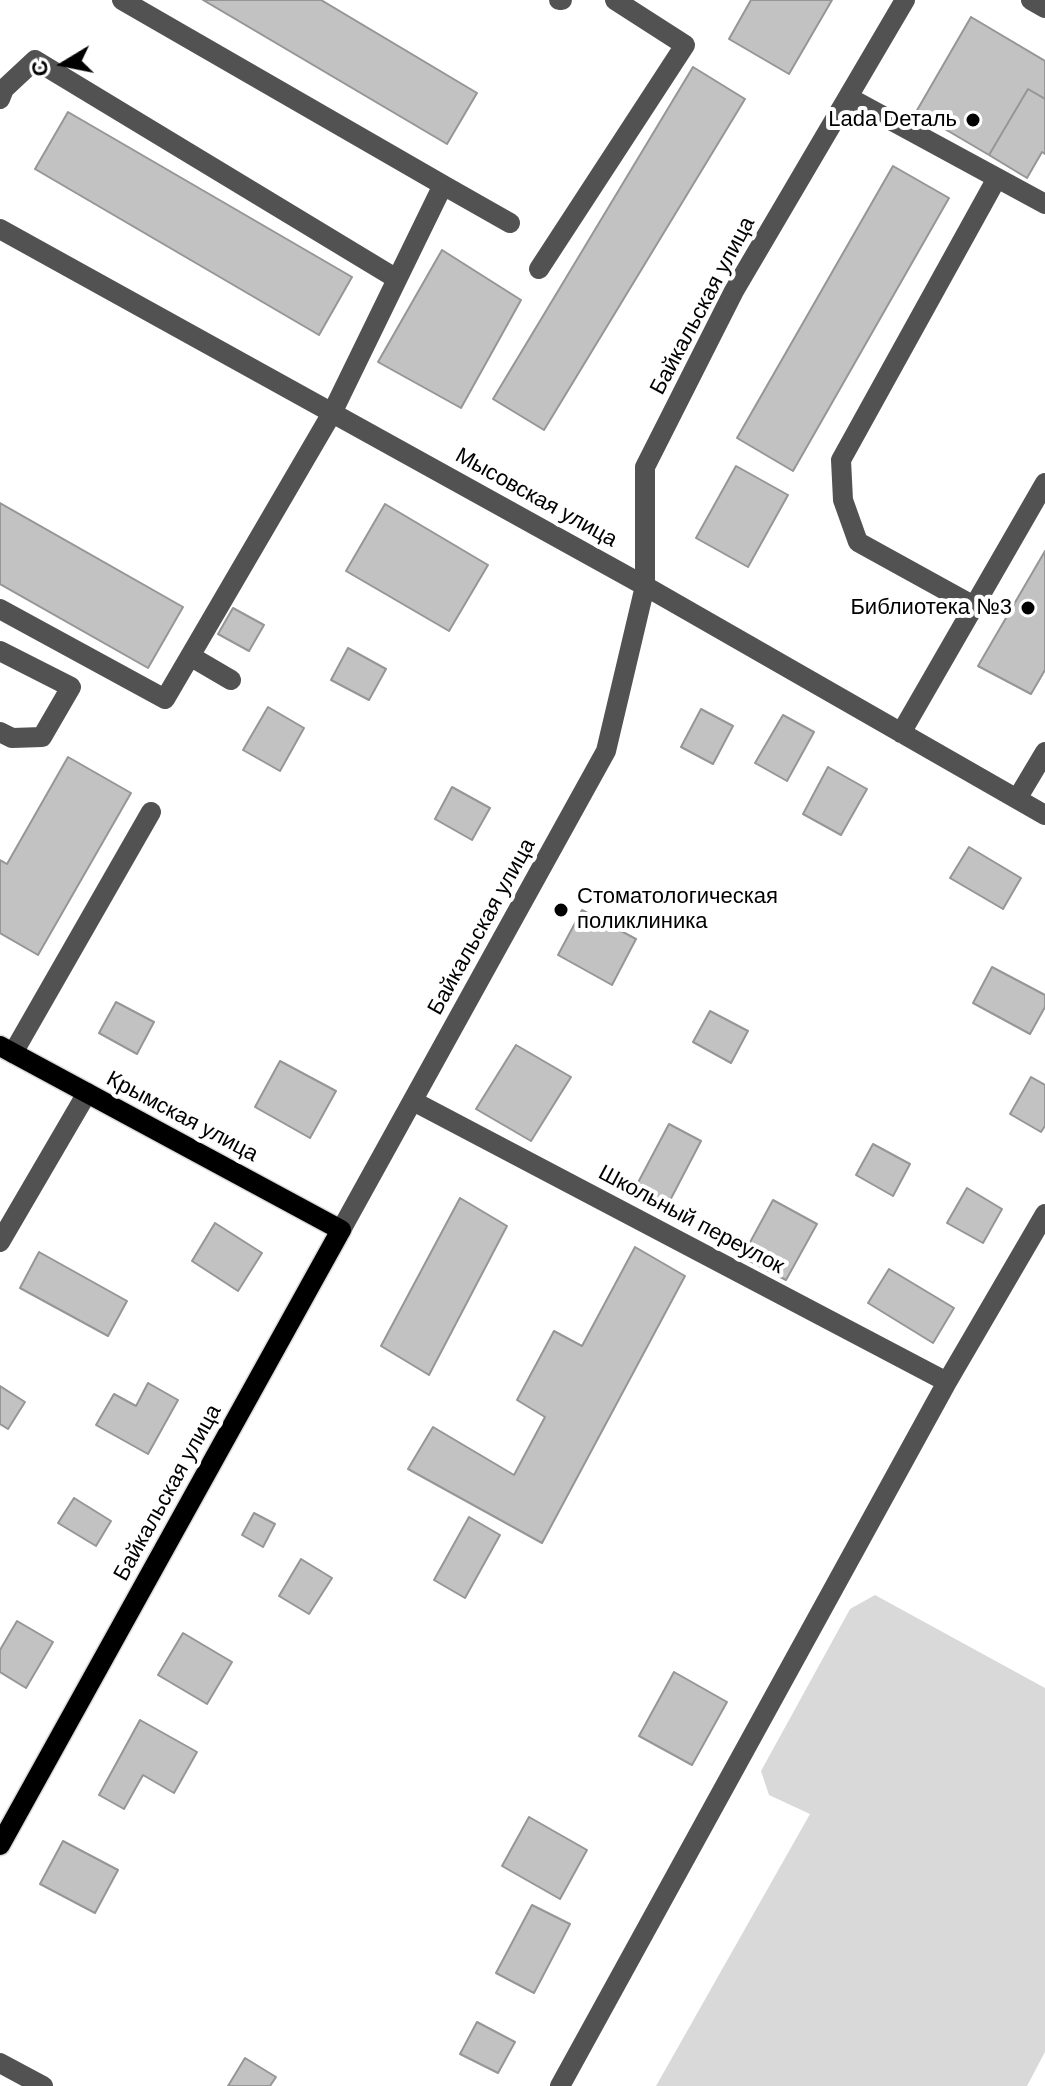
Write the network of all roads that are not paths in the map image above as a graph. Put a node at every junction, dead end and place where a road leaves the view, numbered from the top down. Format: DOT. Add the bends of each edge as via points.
graph roads {
  1 [pos="122,0"];
  2 [pos="615,0"];
  3 [pos="905,0"];
  4 [pos="1031,0"];
  5 [pos="1045,8"];
  6 [pos="848,97"];
  7 [pos="0,99"];
  8 [pos="997,178"];
  9 [pos="443,185"];
  10 [pos="1045,204"];
  11 [pos="510,223"];
  12 [pos="0,229"];
  13 [pos="539,269"];
  14 [pos="397,279"];
  15 [pos="332,413"];
  16 [pos="1045,483"];
  17 [pos="645,586"];
  18 [pos="974,606"];
  19 [pos="0,609"];
  20 [pos="0,651"];
  21 [pos="190,656"];
  22 [pos="231,680"];
  23 [pos="0,732"];
  24 [pos="901,733"];
  25 [pos="1045,752"];
  26 [pos="1017,799"];
  27 [pos="151,812"];
  28 [pos="1045,815"];
  29 [pos="6,1050"];
  30 [pos="87,1093"];
  31 [pos="413,1101"];
  32 [pos="1045,1214"];
  33 [pos="341,1230"];
  34 [pos="0,1242"];
  35 [pos="947,1382"];
  36 [pos="0,1845"];
  37 [pos="0,2063"];
  38 [pos="43,2086"];
  39 [pos="560,2086"];
  1 -- 9 [label="street"];
  2 -- 13 [label="street" via="685,45"];
  3 -- 6 [label="street, Байкальская улица"];
  4 -- 5 [label="street"];
  6 -- 8 [label="street"];
  6 -- 17 [label="street, Байкальская улица" via="734,291 645,467"];
  7 -- 14 [label="street" via="35,60"];
  8 -- 10 [label="street"];
  8 -- 18 [label="street" via="841,460 843,500 858,542"];
  9 -- 11 [label="street"];
  9 -- 14 [label="street"];
  12 -- 15 [label="street, Мысовская улица"];
  14 -- 15 [label="street"];
  15 -- 17 [label="street, Мысовская улица"];
  15 -- 21 [label="street"];
  16 -- 18 [label="street"];
  17 -- 24 [label="street, Мысовская улица"];
  17 -- 31 [label="street, Байкальская улица" via="606,751"];
  18 -- 24 [label="street"];
  19 -- 21 [label="street" via="165,699"];
  20 -- 23 [label="street" via="71,687 42,737 12,738"];
  21 -- 22 [label="street"];
  24 -- 26 [label="street, Мысовская улица"];
  25 -- 26 [label="street"];
  26 -- 28 [label="street, Мысовская улица"];
  27 -- 29 [label="street"];
  29 -- 30 [label="main road, Крымская улица"];
  30 -- 33 [label="main road, Крымская улица"];
  30 -- 34 [label="street"];
  31 -- 33 [label="street, Байкальская улица"];
  31 -- 35 [label="street, Школьный переулок"];
  32 -- 35 [label="street"];
  33 -- 36 [label="main road, Байкальская улица"];
  35 -- 39 [label="street"];
  37 -- 38 [label="street"];
}
